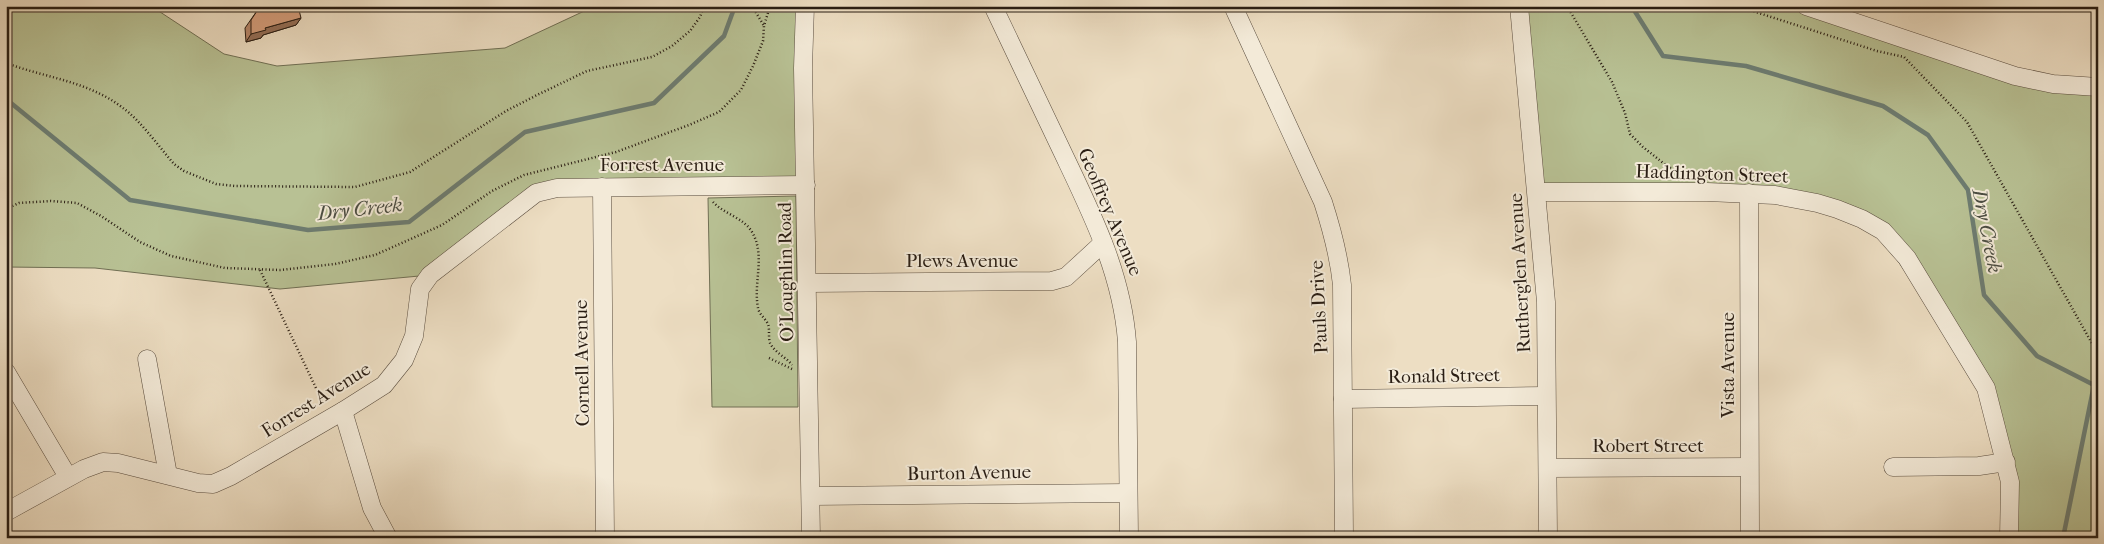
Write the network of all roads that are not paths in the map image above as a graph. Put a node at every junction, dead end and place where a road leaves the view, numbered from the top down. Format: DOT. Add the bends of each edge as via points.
graph roads {
  1 [pos="805,6"];
  2 [pos="994,6"];
  3 [pos="1233,6"];
  4 [pos="1520,6"];
  5 [pos="1806,6"];
  6 [pos="2098,86"];
  7 [pos="806,186"];
  8 [pos="602,187"];
  9 [pos="1537,192"];
  10 [pos="1749,193"];
  11 [pos="1103,243"];
  12 [pos="808,283"];
  13 [pos="147,359"];
  14 [pos="6,372"];
  15 [pos="1546,396"];
  16 [pos="1343,399"];
  17 [pos="337,415"];
  18 [pos="2006,462"];
  19 [pos="1749,467"];
  20 [pos="1893,467"];
  21 [pos="1548,468"];
  22 [pos="168,475"];
  23 [pos="68,477"];
  24 [pos="1128,492"];
  25 [pos="811,496"];
  26 [pos="6,512"];
  27 [pos="388,538"];
  28 [pos="605,538"];
  29 [pos="811,538"];
  30 [pos="1129,538"];
  31 [pos="1344,538"];
  32 [pos="1548,538"];
  33 [pos="1750,538"];
  34 [pos="2008,538"];
  1 -- 7 [label="street, O'Loughlin Road"];
  2 -- 11 [label="street, Geoffrey Avenue"];
  3 -- 16 [label="street, Pauls Drive" via="1323,202 1332,231 1342,284"];
  4 -- 9 [label="street, Rutherglen Avenue"];
  5 -- 6 [label="street" via="2015,76 2052,84"];
  7 -- 8 [label="street, Forrest Avenue"];
  7 -- 12 [label="street, O'Loughlin Road"];
  8 -- 17 [label="street, Forrest Avenue" via="557,188 536,193 436,270 420,289 414,336 404,360 384,385"];
  8 -- 28 [label="street, Cornell Avenue"];
  9 -- 10 [label="street, Haddington Street"];
  9 -- 15 [label="street, Rutherglen Avenue" via="1546,302"];
  10 -- 18 [label="street, Haddington Street" via="1831,207 1862,219 1892,239 1907,258 1986,388"];
  10 -- 19 [label="street, Vista Avenue"];
  11 -- 12 [label="street, Plews Avenue" via="1066,277 1052,281"];
  11 -- 24 [label="street, Geoffrey Avenue" via="1118,285 1125,321"];
  12 -- 25 [label="street, O'Loughlin Road"];
  13 -- 22 [label="street"];
  14 -- 23 [label="street"];
  15 -- 16 [label="street, Ronald Street"];
  15 -- 21 [label="street, Rutherglen Avenue"];
  16 -- 31 [label="street, Pauls Drive"];
  17 -- 22 [label="street, Forrest Avenue" via="213,484"];
  17 -- 27 [label="street" via="372,508"];
  18 -- 20 [label="street" via="1979,466"];
  18 -- 34 [label="street, Haddington Street" via="2011,496"];
  19 -- 21 [label="street, Robert Street"];
  19 -- 33 [label="street, Vista Avenue"];
  21 -- 32 [label="street, Rutherglen Avenue"];
  22 -- 23 [label="street, Forrest Avenue" via="103,462"];
  23 -- 26 [label="street, Forrest Avenue"];
  24 -- 25 [label="street, Burton Avenue"];
  24 -- 30 [label="street, Geoffrey Avenue"];
  25 -- 29 [label="street, O'Loughlin Road"];
}
